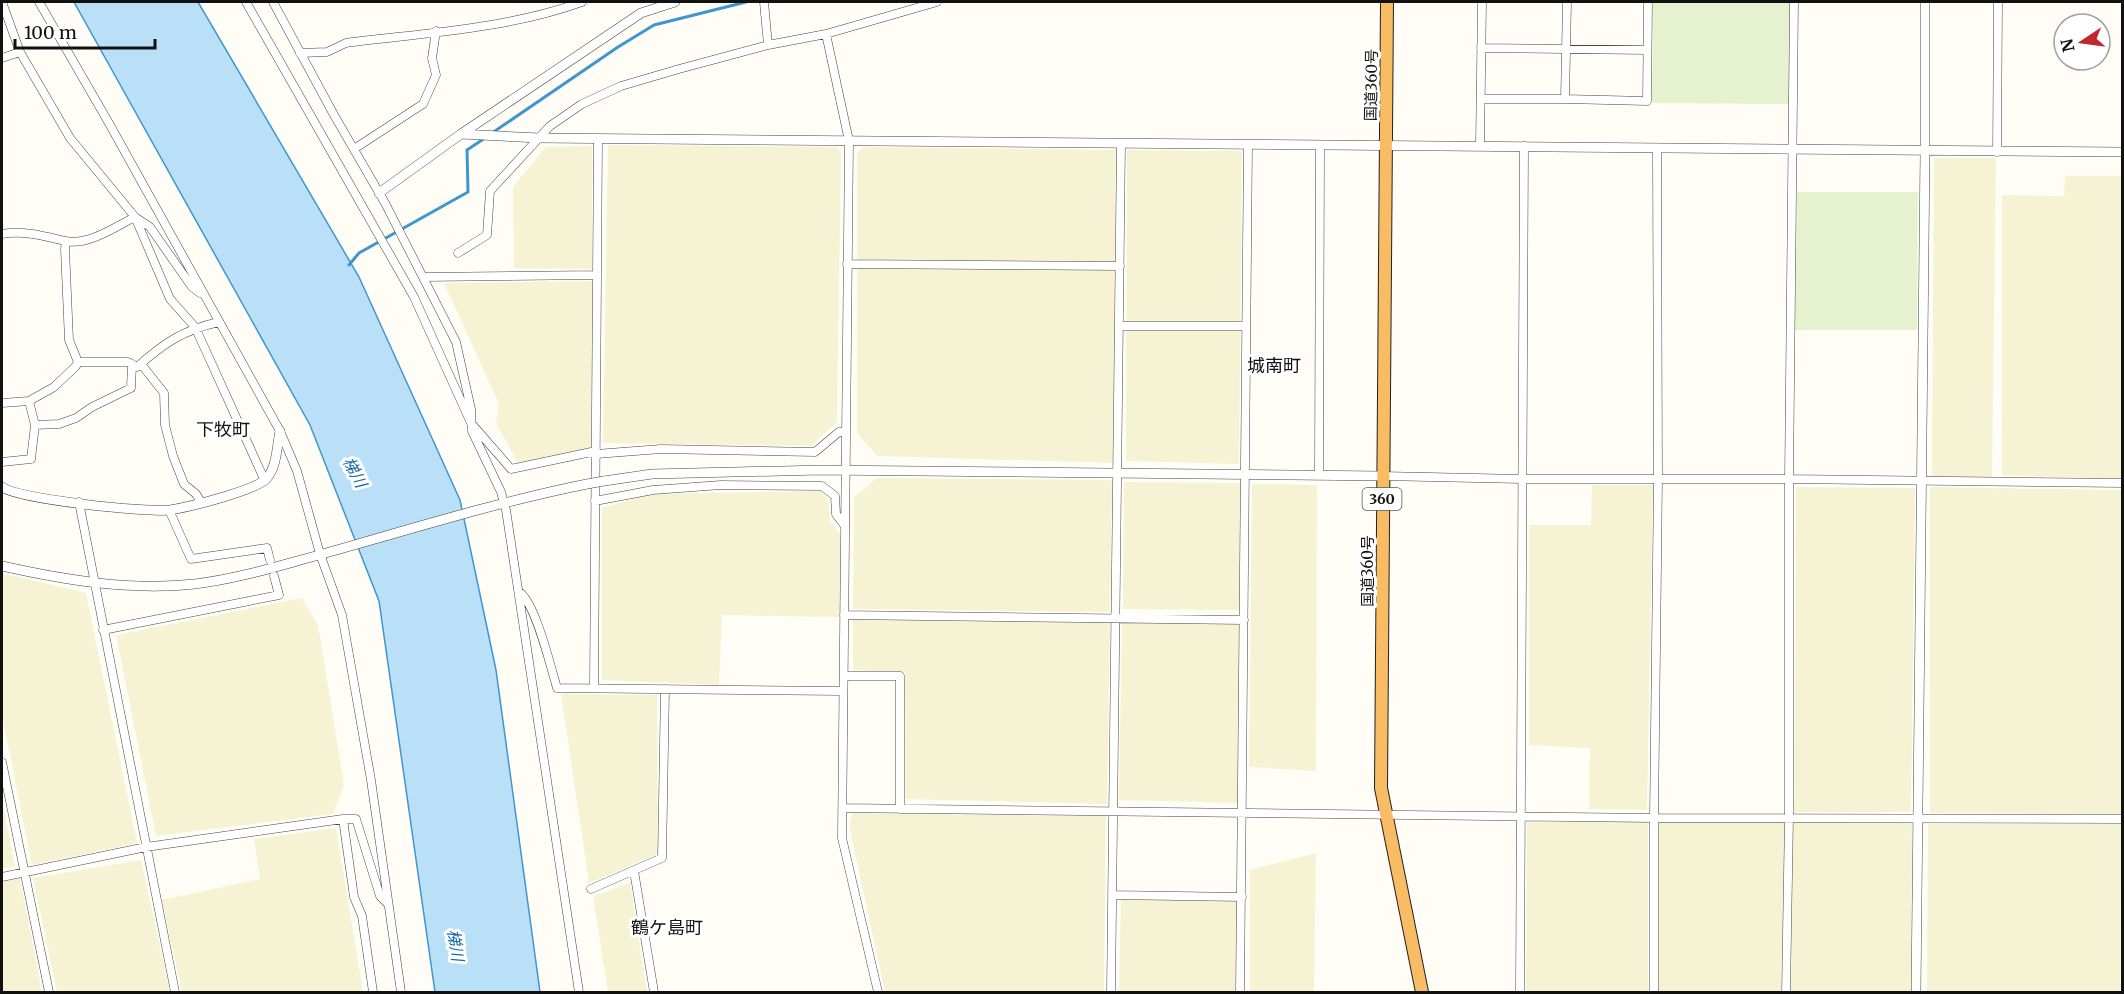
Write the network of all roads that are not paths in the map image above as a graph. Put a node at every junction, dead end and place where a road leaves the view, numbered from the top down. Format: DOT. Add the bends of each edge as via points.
graph roads {
  1 [pos="2,2"];
  2 [pos="39,2"];
  3 [pos="246,2"];
  4 [pos="273,2"];
  5 [pos="582,2"];
  6 [pos="675,2"];
  7 [pos="764,2"];
  8 [pos="937,2"];
  9 [pos="1387,2"];
  10 [pos="1482,2"];
  11 [pos="1567,2"];
  12 [pos="1648,2"];
  13 [pos="1794,2"];
  14 [pos="1925,2"];
  15 [pos="1998,2"];
  16 [pos="436,32"];
  17 [pos="826,34"];
  18 [pos="768,45"];
  19 [pos="1481,48"];
  20 [pos="1566,49"];
  21 [pos="1647,50"];
  22 [pos="20,52"];
  23 [pos="300,53"];
  24 [pos="2,58"];
  25 [pos="1481,99"];
  26 [pos="1565,99"];
  27 [pos="461,134"];
  28 [pos="539,138"];
  29 [pos="598,139"];
  30 [pos="849,141"];
  31 [pos="1121,144"];
  32 [pos="1248,145"];
  33 [pos="1480,145"];
  34 [pos="1320,146"];
  35 [pos="1386,146"];
  36 [pos="1524,146"];
  37 [pos="1658,148"];
  38 [pos="354,149"];
  39 [pos="1792,149"];
  40 [pos="1925,152"];
  41 [pos="1997,152"];
  42 [pos="2122,152"];
  43 [pos="379,193"];
  44 [pos="135,217"];
  45 [pos="2,234"];
  46 [pos="66,241"];
  47 [pos="458,253"];
  48 [pos="847,264"];
  49 [pos="1120,266"];
  50 [pos="597,275"];
  51 [pos="424,277"];
  52 [pos="204,296"];
  53 [pos="219,322"];
  54 [pos="1119,326"];
  55 [pos="1246,326"];
  56 [pos="195,327"];
  57 [pos="78,362"];
  58 [pos="136,364"];
  59 [pos="29,401"];
  60 [pos="2,403"];
  61 [pos="471,423"];
  62 [pos="34,425"];
  63 [pos="280,431"];
  64 [pos="845,432"];
  65 [pos="596,453"];
  66 [pos="2,462"];
  67 [pos="845,471"];
  68 [pos="1118,473"];
  69 [pos="1245,475"];
  70 [pos="1318,475"];
  71 [pos="1382,476"];
  72 [pos="1522,479"];
  73 [pos="1659,479"];
  74 [pos="1789,479"];
  75 [pos="265,481"];
  76 [pos="1920,482"];
  77 [pos="2122,483"];
  78 [pos="2,488"];
  79 [pos="595,501"];
  80 [pos="79,502"];
  81 [pos="201,502"];
  82 [pos="505,504"];
  83 [pos="169,510"];
  84 [pos="845,526"];
  85 [pos="320,554"];
  86 [pos="270,560"];
  87 [pos="2,566"];
  88 [pos="274,576"];
  89 [pos="94,583"];
  90 [pos="519,592"];
  91 [pos="844,615"];
  92 [pos="1116,618"];
  93 [pos="1244,620"];
  94 [pos="104,630"];
  95 [pos="844,676"];
  96 [pos="594,688"];
  97 [pos="665,689"];
  98 [pos="843,691"];
  99 [pos="2,762"];
  100 [pos="843,808"];
  101 [pos="900,808"];
  102 [pos="1113,810"];
  103 [pos="1243,812"];
  104 [pos="1385,813"];
  105 [pos="1521,816"];
  106 [pos="1790,817"];
  107 [pos="1654,818"];
  108 [pos="343,819"];
  109 [pos="1917,819"];
  110 [pos="2122,819"];
  111 [pos="146,847"];
  112 [pos="634,871"];
  113 [pos="24,872"];
  114 [pos="2,877"];
  115 [pos="591,889"];
  116 [pos="1112,895"];
  117 [pos="1242,897"];
  118 [pos="388,904"];
  119 [pos="49,993"];
  120 [pos="175,993"];
  121 [pos="373,993"];
  122 [pos="401,993"];
  123 [pos="579,993"];
  124 [pos="654,993"];
  125 [pos="878,993"];
  126 [pos="1111,993"];
  127 [pos="1240,993"];
  128 [pos="1422,993"];
  129 [pos="1520,993"];
  130 [pos="1654,993"];
  131 [pos="1786,993"];
  132 [pos="1916,993"];
  1 -- 22 [label="street"];
  2 -- 52 [label="street"];
  3 -- 61 [label="street" via="414,297"];
  4 -- 23 [label="street"];
  5 -- 16 [label="street" via="516,20"];
  6 -- 27 [label="street" via="641,13"];
  7 -- 18 [label="street"];
  8 -- 17 [label="street"];
  9 -- 35 [label="highway, 国道360号 / 360"];
  10 -- 19 [label="street"];
  11 -- 20 [label="street"];
  12 -- 21 [label="street"];
  13 -- 39 [label="street"];
  14 -- 40 [label="street"];
  15 -- 41 [label="street"];
  16 -- 23 [label="street" via="346,43 327,52"];
  16 -- 38 [label="street" via="432,58 435,75 423,104"];
  17 -- 18 [label="street"];
  17 -- 30 [label="street"];
  18 -- 28 [label="street" via="621,86 582,104"];
  19 -- 20 [label="street"];
  19 -- 25 [label="street"];
  20 -- 21 [label="street"];
  20 -- 26 [label="street"];
  21 -- 26 [label="street" via="1647,101"];
  22 -- 24 [label="street"];
  22 -- 44 [label="street" via="70,138"];
  23 -- 38 [label="street"];
  25 -- 26 [label="street"];
  25 -- 33 [label="street"];
  27 -- 28 [label="street"];
  27 -- 43 [label="street"];
  28 -- 29 [label="street"];
  28 -- 47 [label="street" via="490,191 487,235"];
  29 -- 30 [label="street"];
  29 -- 50 [label="street"];
  30 -- 31 [label="street"];
  30 -- 48 [label="street"];
  31 -- 32 [label="street"];
  31 -- 49 [label="street"];
  32 -- 34 [label="street"];
  32 -- 55 [label="street"];
  33 -- 35 [label="street"];
  33 -- 36 [label="street"];
  34 -- 35 [label="street"];
  34 -- 70 [label="street"];
  35 -- 71 [label="highway, 国道360号 / 360"];
  36 -- 37 [label="street"];
  36 -- 72 [label="street"];
  37 -- 39 [label="street"];
  37 -- 73 [label="street"];
  38 -- 43 [label="street"];
  39 -- 40 [label="street"];
  39 -- 74 [label="street"];
  40 -- 41 [label="street"];
  40 -- 76 [label="street"];
  41 -- 42 [label="street"];
  43 -- 51 [label="street"];
  44 -- 46 [label="street" via="87,239"];
  44 -- 52 [label="street" via="150,227 192,287"];
  44 -- 56 [label="street" via="170,299"];
  45 -- 46 [label="street" via="15,231"];
  46 -- 57 [label="street" via="69,340"];
  48 -- 49 [label="street"];
  48 -- 64 [label="street"];
  49 -- 54 [label="street"];
  50 -- 51 [label="street"];
  50 -- 65 [label="street"];
  51 -- 61 [label="street" via="456,342"];
  52 -- 53 [label="street"];
  53 -- 56 [label="street"];
  53 -- 63 [label="street"];
  54 -- 55 [label="street"];
  54 -- 68 [label="street"];
  55 -- 69 [label="street"];
  56 -- 58 [label="street"];
  56 -- 75 [label="street"];
  57 -- 58 [label="street"];
  57 -- 59 [label="street" via="54,387"];
  58 -- 62 [label="street" via="131,388 76,418 59,424"];
  58 -- 81 [label="street" via="164,393 165,425 173,456 184,484"];
  59 -- 60 [label="street"];
  59 -- 62 [label="street"];
  61 -- 65 [label="street" via="511,469"];
  61 -- 82 [label="street"];
  62 -- 66 [label="street" via="31,459"];
  63 -- 75 [label="street" via="272,472"];
  63 -- 85 [label="street" via="297,471"];
  64 -- 65 [label="street" via="839,432 815,452 661,449"];
  64 -- 67 [label="street"];
  65 -- 79 [label="street"];
  67 -- 68 [label="street"];
  67 -- 82 [label="street, bridge" via="652,474 587,484"];
  67 -- 84 [label="street"];
  68 -- 69 [label="street"];
  68 -- 92 [label="street"];
  69 -- 70 [label="street"];
  69 -- 93 [label="street"];
  70 -- 71 [label="street"];
  71 -- 72 [label="street"];
  71 -- 104 [label="highway, 国道360号 / 360" via="1380,761"];
  72 -- 73 [label="street"];
  72 -- 105 [label="street"];
  73 -- 74 [label="street"];
  73 -- 107 [label="street"];
  74 -- 76 [label="street"];
  74 -- 106 [label="street"];
  75 -- 81 [label="street"];
  76 -- 77 [label="street"];
  76 -- 109 [label="street"];
  78 -- 80 [label="street" via="23,495"];
  79 -- 84 [label="street" via="653,490 709,486 822,486 835,496 836,514"];
  79 -- 96 [label="street"];
  80 -- 83 [label="street"];
  80 -- 89 [label="street"];
  81 -- 83 [label="street"];
  82 -- 85 [label="street"];
  82 -- 90 [label="street"];
  83 -- 86 [label="street" via="191,559 267,548"];
  84 -- 91 [label="street"];
  85 -- 89 [label="street" via="196,584"];
  85 -- 118 [label="street" via="342,615"];
  87 -- 89 [label="street"];
  88 -- 94 [label="street" via="279,595"];
  89 -- 94 [label="street"];
  90 -- 96 [label="street" via="525,596 541,633 558,688"];
  90 -- 123 [label="street"];
  91 -- 92 [label="street"];
  91 -- 95 [label="street"];
  92 -- 93 [label="street"];
  92 -- 102 [label="street"];
  93 -- 103 [label="street"];
  94 -- 111 [label="street"];
  95 -- 98 [label="street"];
  95 -- 101 [label="street" via="900,676"];
  96 -- 97 [label="street"];
  97 -- 98 [label="street"];
  97 -- 112 [label="street" via="662,858"];
  98 -- 100 [label="street"];
  99 -- 113 [label="street"];
  100 -- 101 [label="street"];
  100 -- 125 [label="street" via="842,838"];
  101 -- 102 [label="street"];
  102 -- 103 [label="street"];
  102 -- 116 [label="street"];
  103 -- 104 [label="street"];
  103 -- 117 [label="street"];
  104 -- 105 [label="street"];
  104 -- 128 [label="highway, 国道360号 / 360"];
  105 -- 107 [label="street"];
  105 -- 129 [label="street"];
  106 -- 107 [label="street"];
  106 -- 109 [label="street"];
  106 -- 131 [label="street"];
  107 -- 130 [label="street"];
  108 -- 111 [label="street"];
  108 -- 118 [label="street" via="356,819 380,896"];
  108 -- 121 [label="street"];
  109 -- 110 [label="street"];
  109 -- 132 [label="street"];
  111 -- 113 [label="street"];
  111 -- 120 [label="street"];
  112 -- 115 [label="street"];
  112 -- 124 [label="street"];
  113 -- 114 [label="street"];
  113 -- 119 [label="street"];
  116 -- 117 [label="street"];
  116 -- 126 [label="street"];
  117 -- 127 [label="street"];
  118 -- 122 [label="street"];
}
